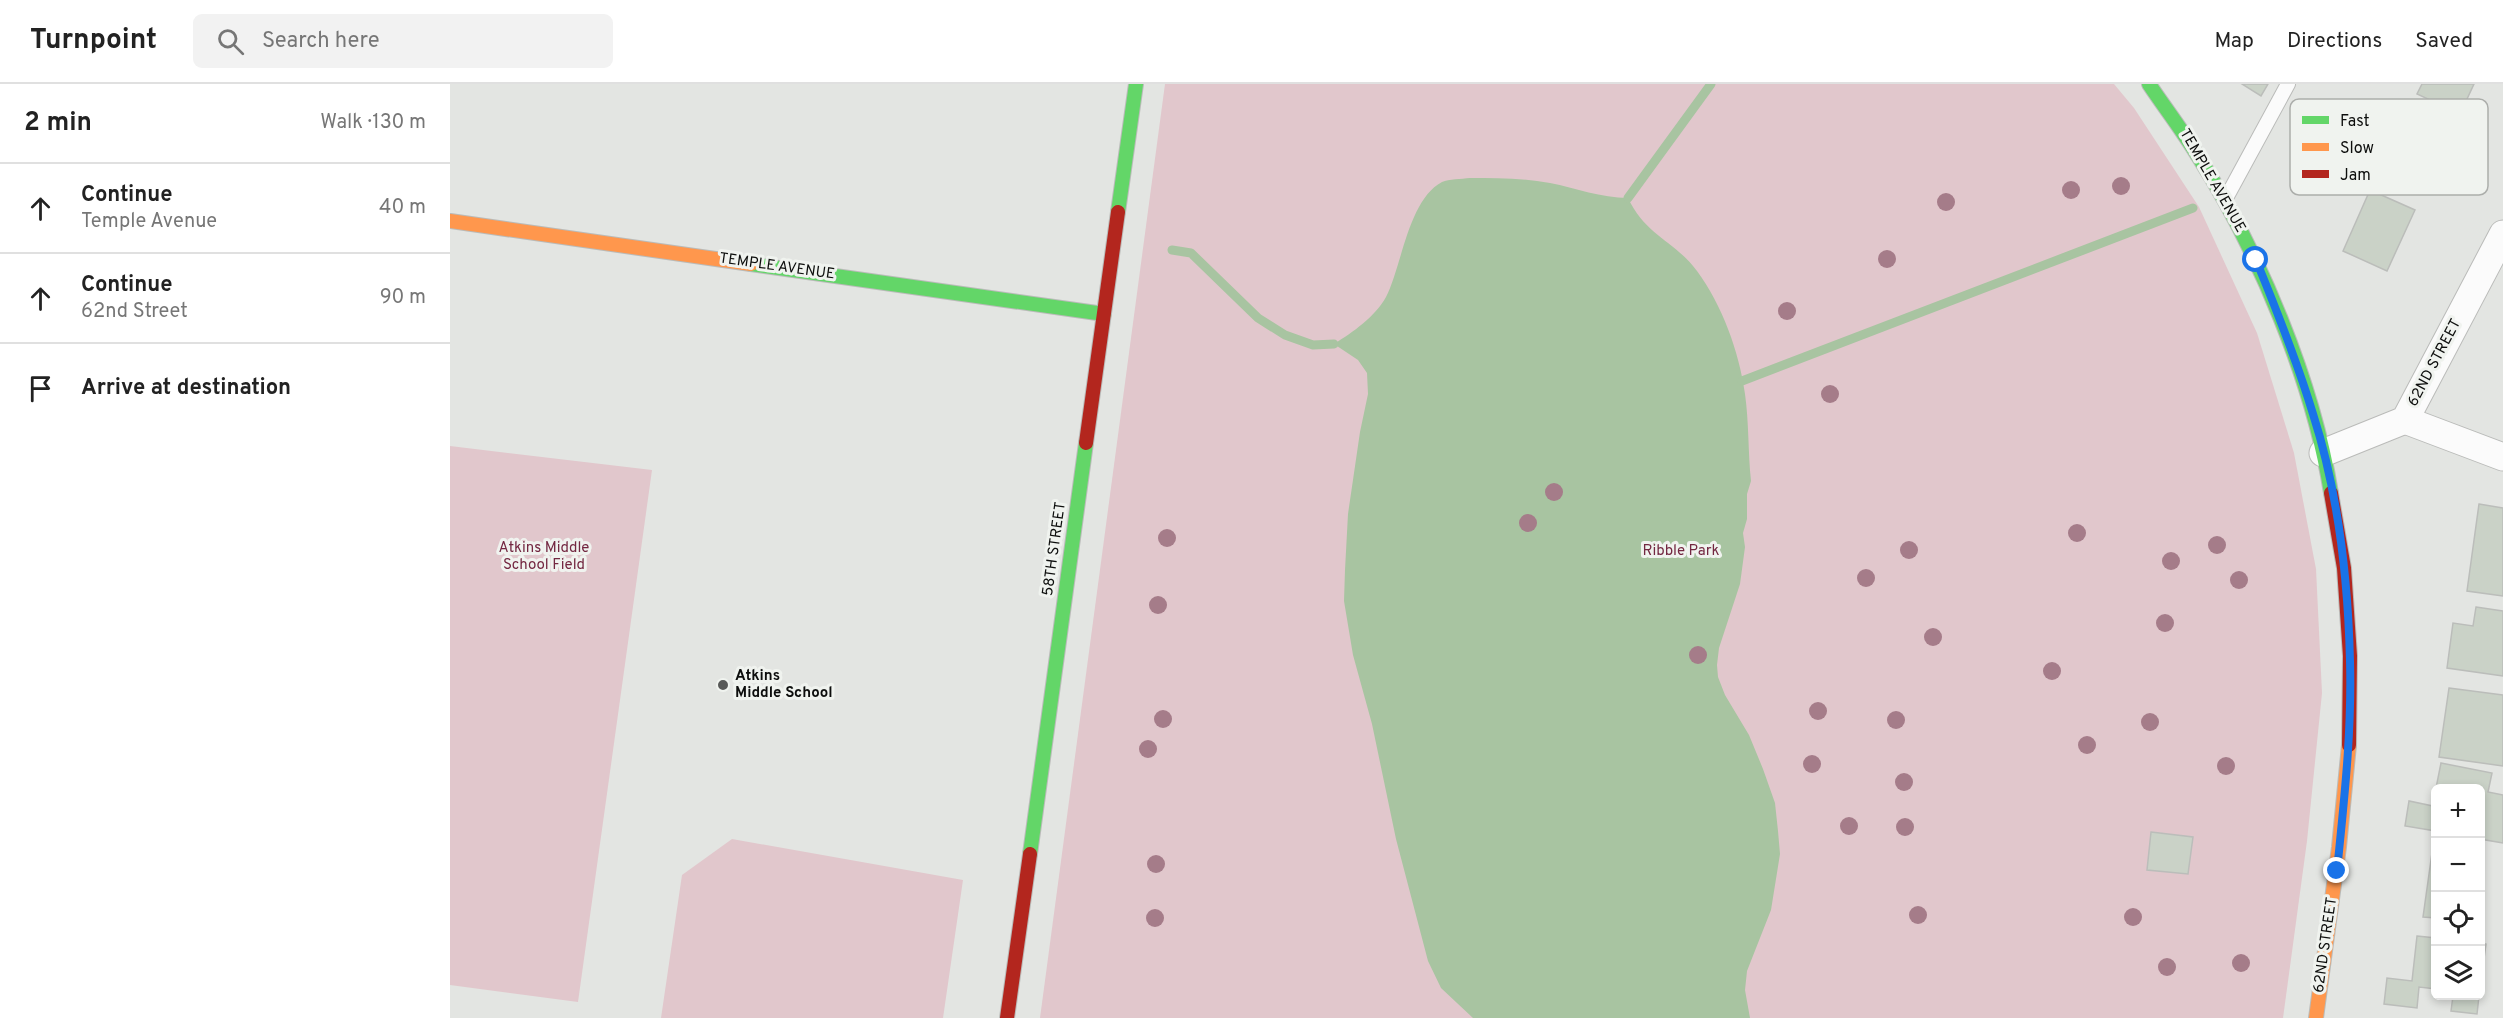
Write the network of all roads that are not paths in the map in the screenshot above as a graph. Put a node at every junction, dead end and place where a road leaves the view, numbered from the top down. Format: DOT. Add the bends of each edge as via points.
graph roads {
  1 [pos="1136,84"];
  2 [pos="2149,84"];
  3 [pos="2288,84"];
  4 [pos="2225,200"];
  5 [pos="450,221"];
  6 [pos="2503,234"];
  7 [pos="1104,314"];
  8 [pos="2405,420"];
  9 [pos="2323,453"];
  10 [pos="2503,458"];
  11 [pos="1007,1018"];
  12 [pos="2316,1018"];
  1 -- 7 [label="street, 58TH STREET"];
  2 -- 4 [label="street, TEMPLE AVENUE" via="2174,116"];
  3 -- 4 [label="lane"];
  4 -- 9 [label="street, TEMPLE AVENUE" via="2288,336"];
  5 -- 7 [label="street, TEMPLE AVENUE"];
  6 -- 8 [label="street, 62ND STREET"];
  7 -- 11 [label="street, 58TH STREET"];
  8 -- 9 [label="street, 62ND STREET"];
  8 -- 10 [label="street"];
  9 -- 12 [label="street, 62ND STREET" via="2345,578 2349,743"];
}
